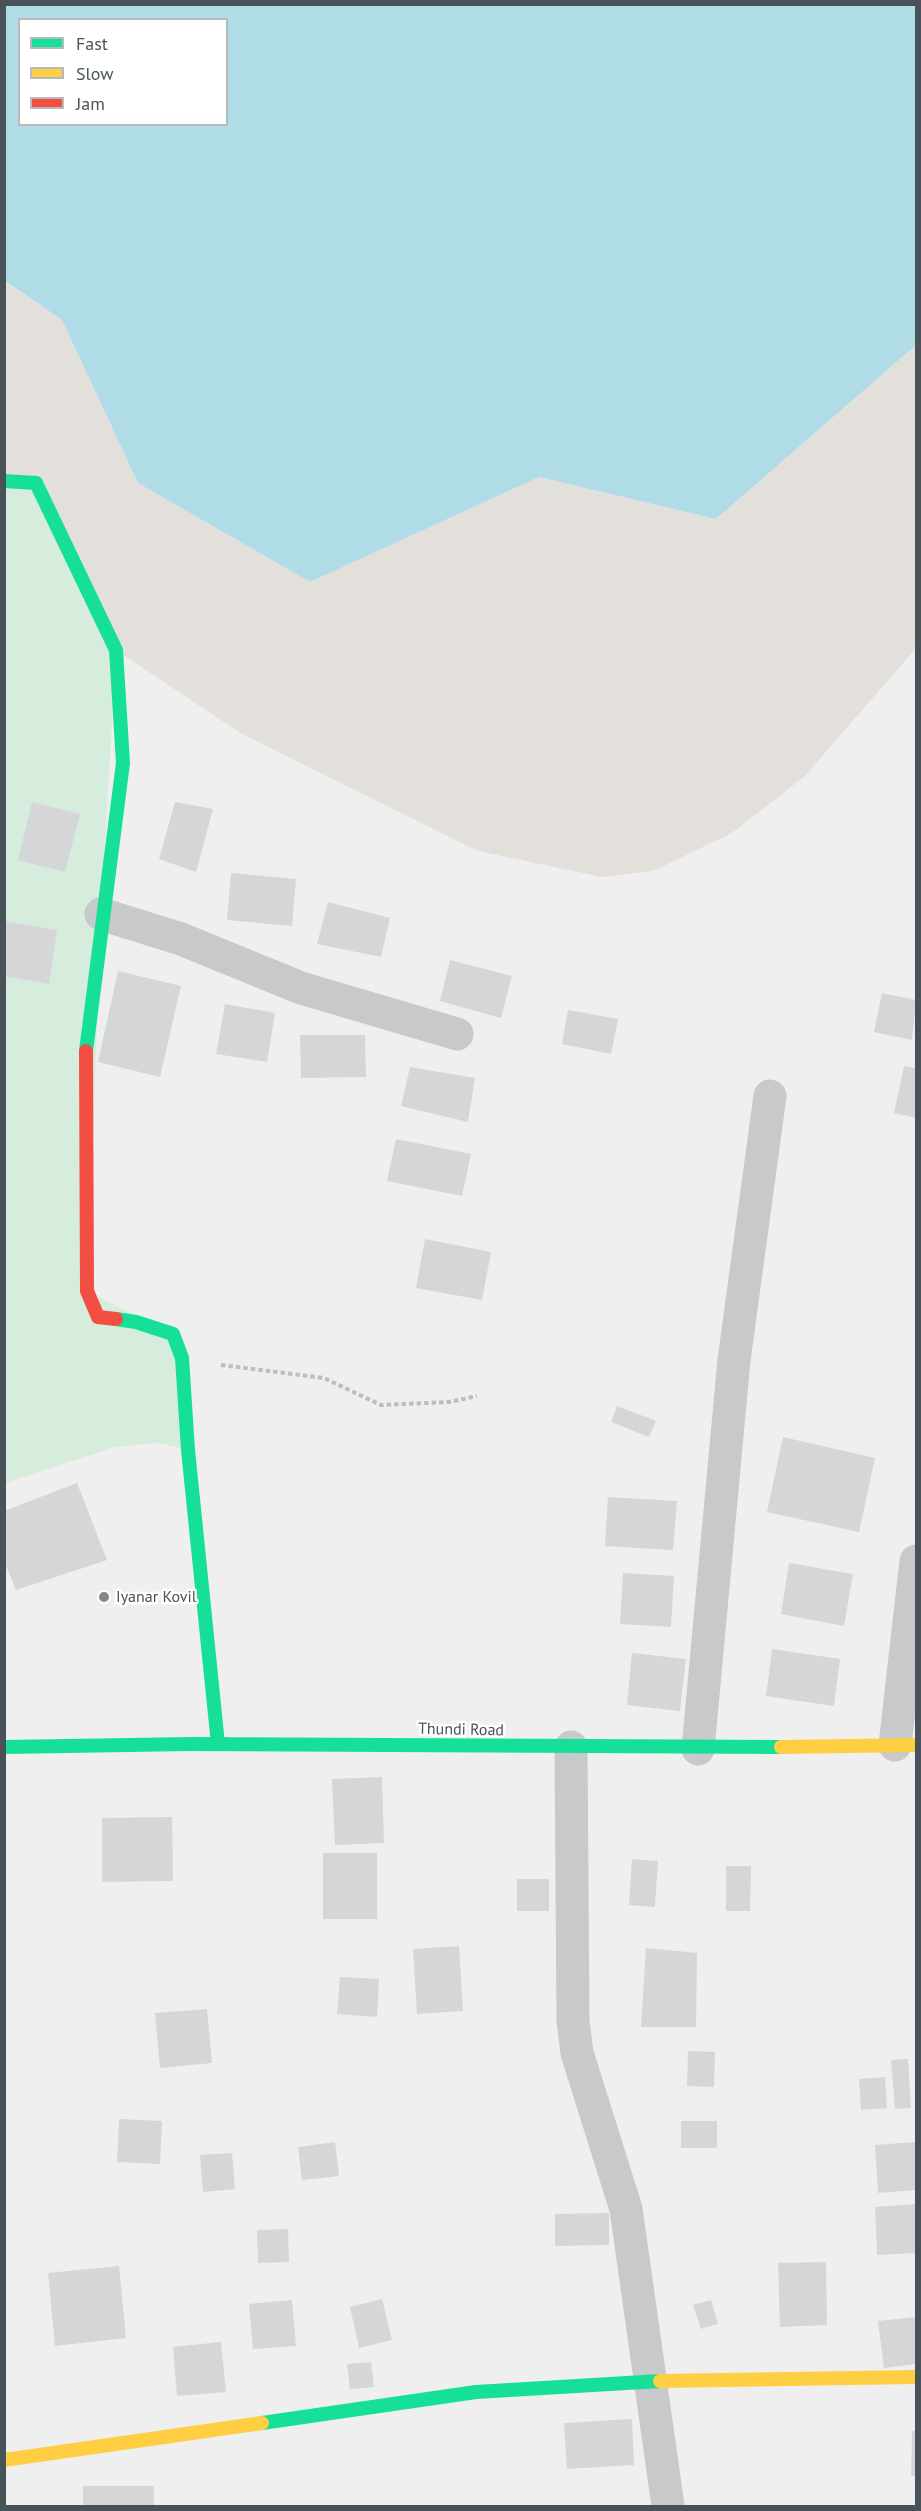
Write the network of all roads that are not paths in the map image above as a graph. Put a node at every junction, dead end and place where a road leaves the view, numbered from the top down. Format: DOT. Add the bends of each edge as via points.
graph roads {
  1 [pos="4,481"];
  2 [pos="101,914"];
  3 [pos="458,1034"];
  4 [pos="770,1096"];
  5 [pos="916,1562"];
  6 [pos="218,1744"];
  7 [pos="906,1745"];
  8 [pos="4,1747"];
  9 [pos="571,1747"];
  10 [pos="698,1749"];
  11 [pos="916,2377"];
  12 [pos="650,2381"];
  13 [pos="4,2460"];
  14 [pos="668,2506"];
  1 -- 2 [label="street" via="36,483 116,650 123,763"];
  2 -- 3 [label="street" via="181,939 301,988"];
  2 -- 6 [label="street" via="86,1039 87,1291 98,1317 136,1322 173,1334 182,1358"];
  4 -- 10 [label="street" via="734,1360"];
  5 -- 7 [label="street"];
  6 -- 8 [label="street, Thundi Road"];
  6 -- 9 [label="street, Thundi Road"];
  7 -- 10 [label="street, Thundi Road"];
  9 -- 10 [label="street, Thundi Road"];
  9 -- 12 [label="street" via="573,2021 577,2053 626,2209"];
  11 -- 12 [label="street"];
  12 -- 13 [label="street" via="476,2392"];
  12 -- 14 [label="street"];
}
